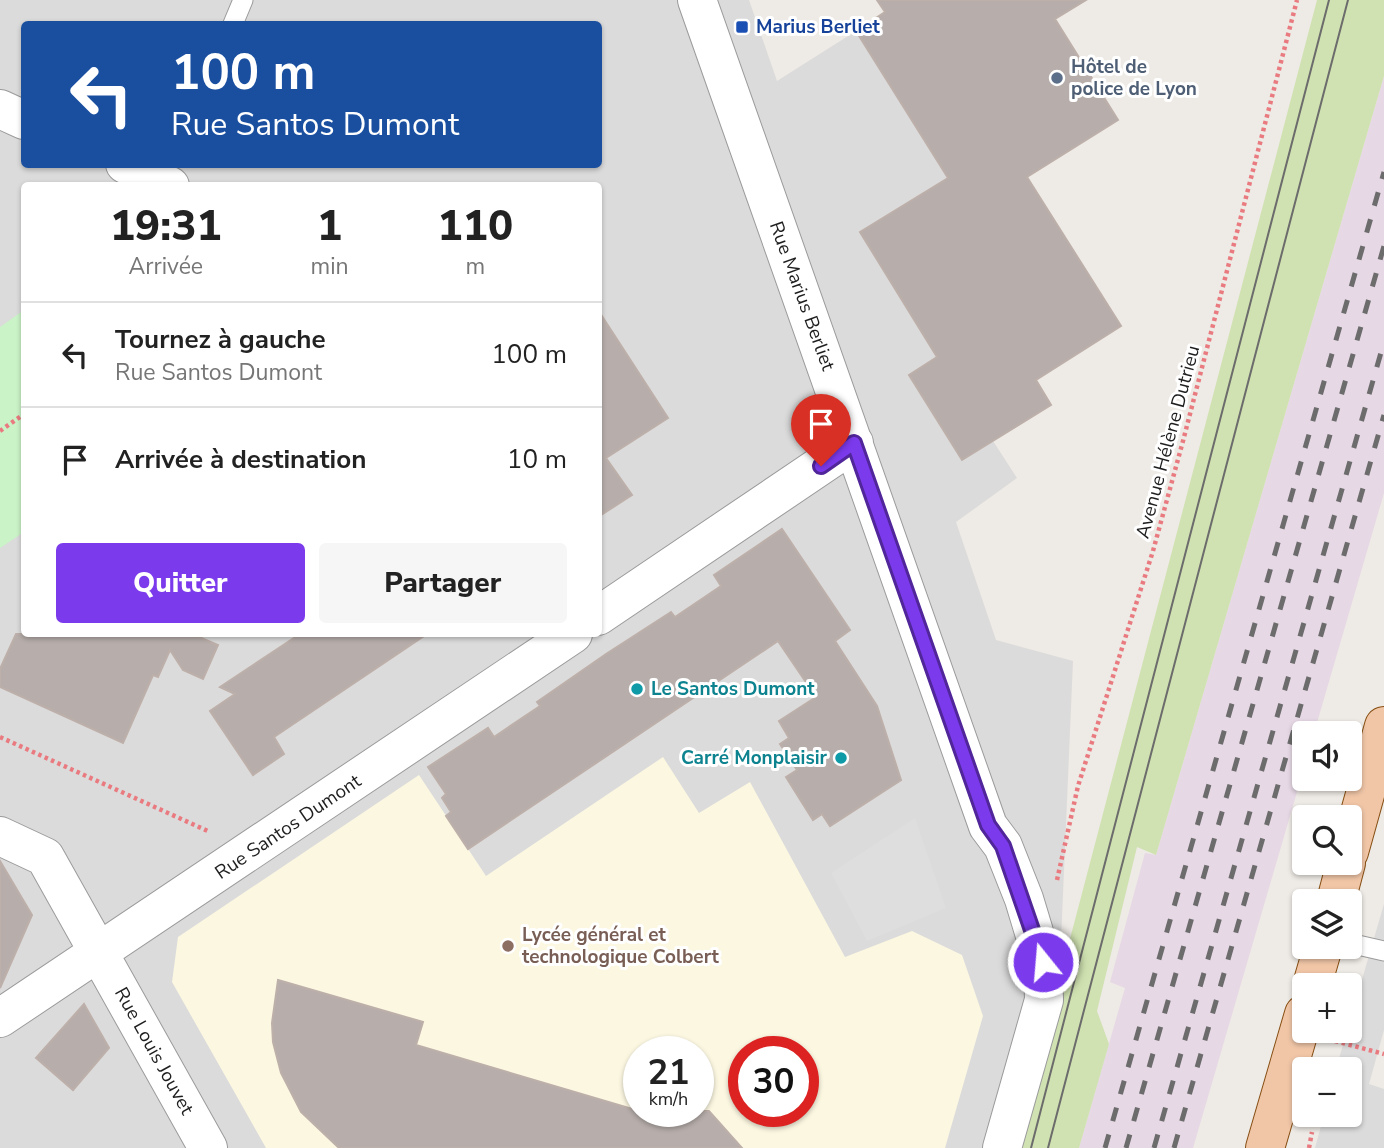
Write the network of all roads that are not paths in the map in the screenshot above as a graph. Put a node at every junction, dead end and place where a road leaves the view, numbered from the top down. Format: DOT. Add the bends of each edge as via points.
graph roads {
  1 [pos="243,0"];
  2 [pos="697,0"];
  3 [pos="234,21"];
  4 [pos="0,109"];
  5 [pos="21,119"];
  6 [pos="138,168"];
  7 [pos="168,177"];
  8 [pos="854,443"];
  9 [pos="602,613"];
  10 [pos="569,637"];
  11 [pos="1382,739"];
  12 [pos="1362,807"];
  13 [pos="0,836"];
  14 [pos="1362,946"];
  15 [pos="1384,951"];
  16 [pos="100,953"];
  17 [pos="0,1018"];
  18 [pos="1296,1043"];
  19 [pos="1266,1146"];
  20 [pos="208,1148"];
  21 [pos="1002,1148"];
  1 -- 3 [label="lane"];
  2 -- 8 [label="street, Rue Marius Berliet"];
  4 -- 5 [label="street"];
  6 -- 7 [label="street"];
  8 -- 9 [label="street"];
  8 -- 21 [label="street, Rue Marius Berliet" via="988,825 1003,846 1043,962 1044,1000"];
  10 -- 16 [label="street, Rue Santos Dumont"];
  11 -- 12 [label="main road"];
  13 -- 16 [label="street, Rue Louis Jouvet" via="45,857"];
  14 -- 15 [label="lane"];
  16 -- 17 [label="street, Rue Santos Dumont"];
  16 -- 20 [label="street, Rue Louis Jouvet"];
  18 -- 19 [label="main road"];
}
